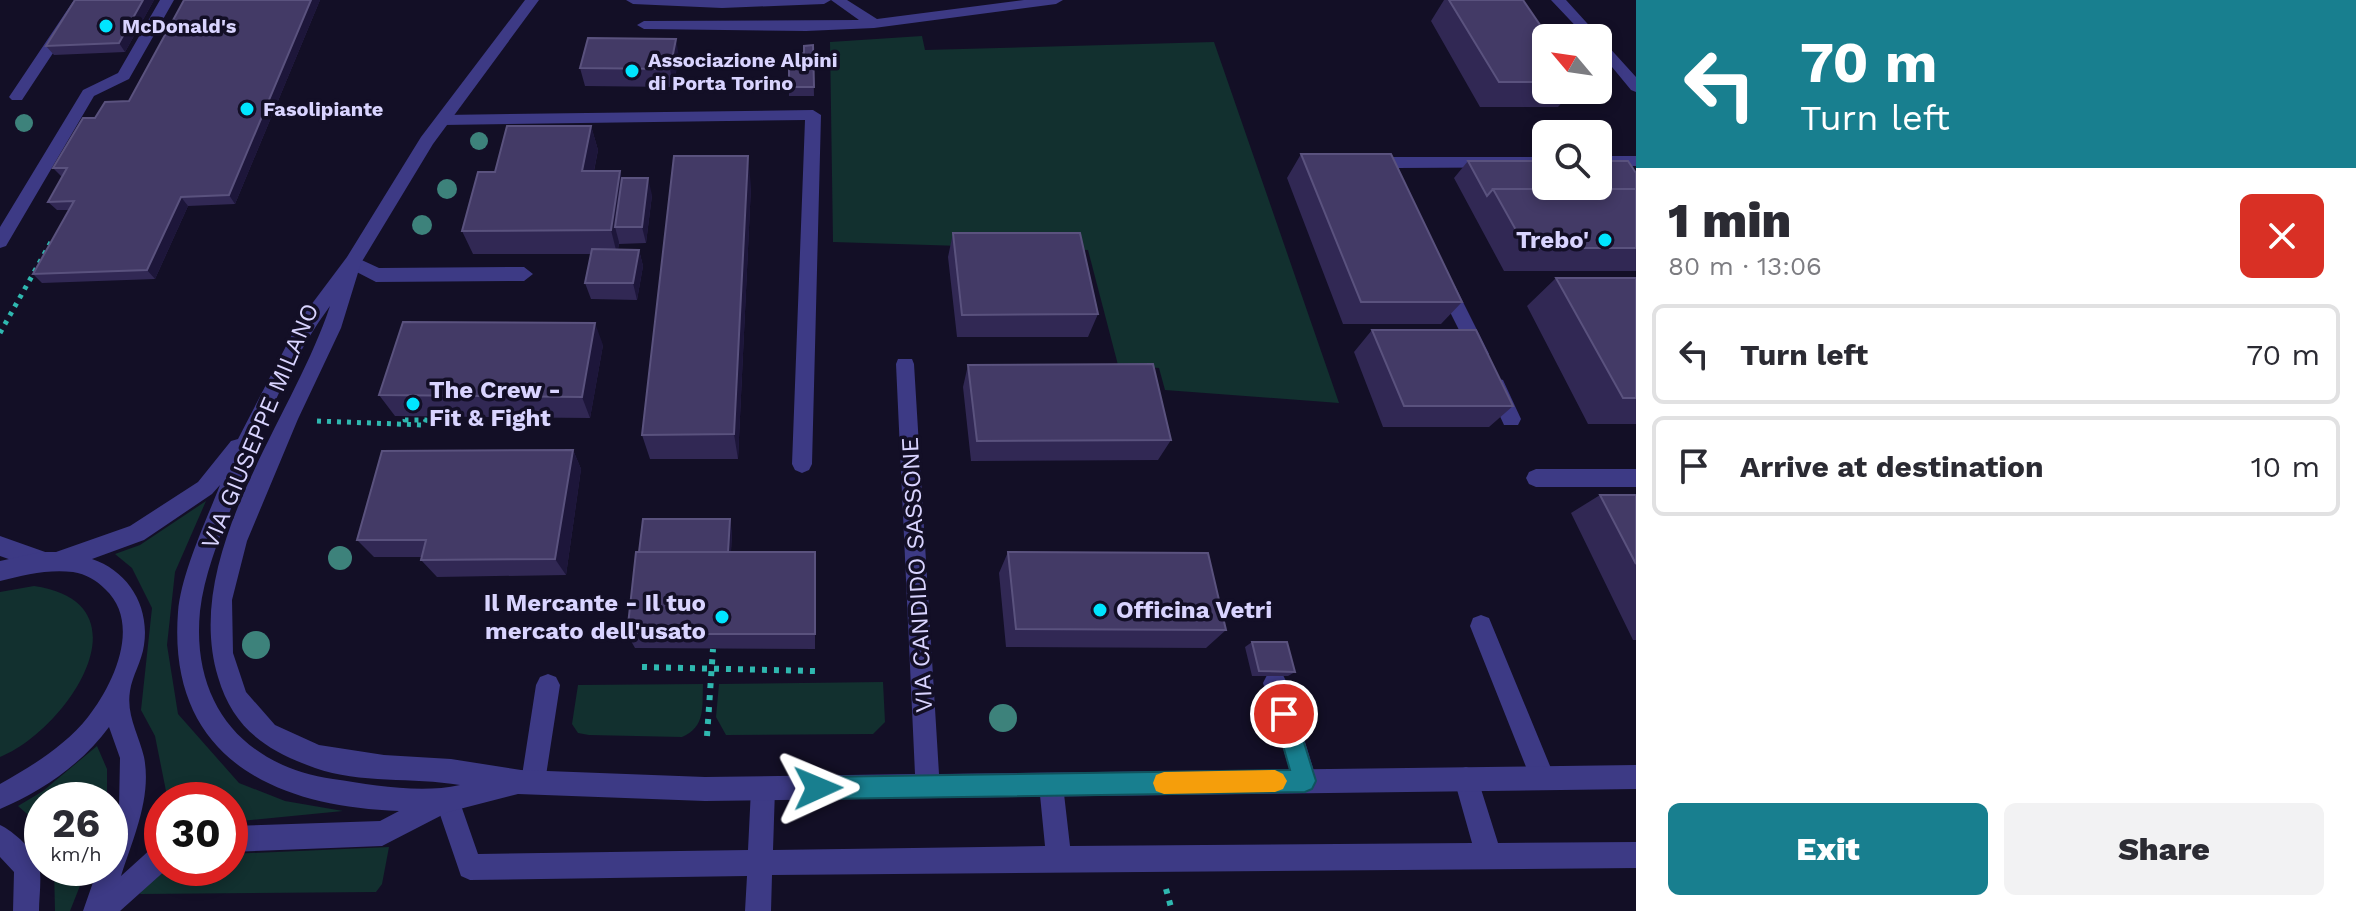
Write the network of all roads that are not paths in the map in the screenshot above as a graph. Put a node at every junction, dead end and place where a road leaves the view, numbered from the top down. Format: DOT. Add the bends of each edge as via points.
graph roads {
  1 [pos="81,0"];
  2 [pos="167,0"];
  3 [pos="532,0"];
  4 [pos="633,0"];
  5 [pos="822,0"];
  6 [pos="838,0"];
  7 [pos="1056,0"];
  8 [pos="1558,0"];
  9 [pos="742,3"];
  10 [pos="874,24"];
  11 [pos="1582,24"];
  12 [pos="644,25"];
  13 [pos="741,26"];
  14 [pos="1612,57"];
  15 [pos="1636,87"];
  16 [pos="17,97"];
  17 [pos="443,120"];
  18 [pos="1612,161"];
  19 [pos="1636,161"];
  20 [pos="1532,162"];
  21 [pos="1400,191"];
  22 [pos="0,242"];
  23 [pos="353,262"];
  24 [pos="524,274"];
  25 [pos="1442,277"];
  26 [pos="905,364"];
  27 [pos="1511,419"];
  28 [pos="251,431"];
  29 [pos="802,464"];
  30 [pos="1536,478"];
  31 [pos="1636,478"];
  32 [pos="0,546"];
  33 [pos="50,560"];
  34 [pos="0,571"];
  35 [pos="1481,626"];
  36 [pos="1275,683"];
  37 [pos="548,685"];
  38 [pos="118,691"];
  39 [pos="1636,777"];
  40 [pos="1543,778"];
  41 [pos="1466,779"];
  42 [pos="1305,781"];
  43 [pos="527,782"];
  44 [pos="1051,785"];
  45 [pos="928,786"];
  46 [pos="763,789"];
  47 [pos="0,797"];
  48 [pos="447,800"];
  49 [pos="0,838"];
  50 [pos="248,838"];
  51 [pos="1636,855"];
  52 [pos="1489,856"];
  53 [pos="1059,859"];
  54 [pos="760,863"];
  55 [pos="144,872"];
  56 [pos="26,911"];
  57 [pos="99,911"];
  58 [pos="758,911"];
  1 -- 16 [label="street"];
  2 -- 22 [label="street" via="124,76 88,93"];
  3 -- 17 [label="street, VIA GIUSEPPE MILANO"];
  4 -- 9 [label="street"];
  5 -- 9 [label="street"];
  6 -- 10 [label="street"];
  7 -- 10 [label="street"];
  8 -- 11 [label="street"];
  9 -- 13 [label="street"];
  10 -- 13 [label="street"];
  12 -- 13 [label="street"];
  14 -- 15 [label="street"];
  17 -- 23 [label="street, VIA GIUSEPPE MILANO"];
  17 -- 29 [label="street" via="813,115"];
  18 -- 19 [label="street"];
  20 -- 21 [label="street" via="1386,163"];
  23 -- 24 [label="street" via="376,275"];
  23 -- 28 [label="street, VIA GIUSEPPE MILANO" via="305,326"];
  23 -- 43 [label="street, VIA GIUSEPPE MILANO" via="332,328 236,541 221,600 222,653 236,699 267,733 318,757"];
  25 -- 27 [label="street"];
  26 -- 45 [label="street, VIA CANDIDO SASSONE"];
  28 -- 33 [label="street" via="205,488 137,533"];
  28 -- 48 [label="street, VIA GIUSEPPE MILANO" via="207,544 189,610 190,669 212,724 249,761 303,787 378,798"];
  30 -- 31 [label="street"];
  32 -- 33 [label="street"];
  33 -- 34 [label="street"];
  33 -- 38 [label="street" via="86,564 123,589 135,626 134,648"];
  35 -- 40 [label="street"];
  36 -- 42 [label="street"];
  37 -- 43 [label="street"];
  38 -- 47 [label="street" via="83,739 40,776"];
  38 -- 57 [label="street" via="120,724 132,758 131,808"];
  39 -- 40 [label="street"];
  40 -- 41 [label="street"];
  41 -- 42 [label="street"];
  41 -- 52 [label="street"];
  42 -- 44 [label="street"];
  43 -- 46 [label="street"];
  43 -- 48 [label="street"];
  44 -- 45 [label="street"];
  44 -- 53 [label="street"];
  45 -- 46 [label="street"];
  46 -- 54 [label="street"];
  48 -- 50 [label="street" via="382,833"];
  48 -- 54 [label="street" via="470,867"];
  49 -- 56 [label="street" via="27,867"];
  51 -- 52 [label="street"];
  52 -- 53 [label="street"];
  53 -- 54 [label="street"];
  54 -- 58 [label="street"];
  55 -- 57 [label="street"];
}
